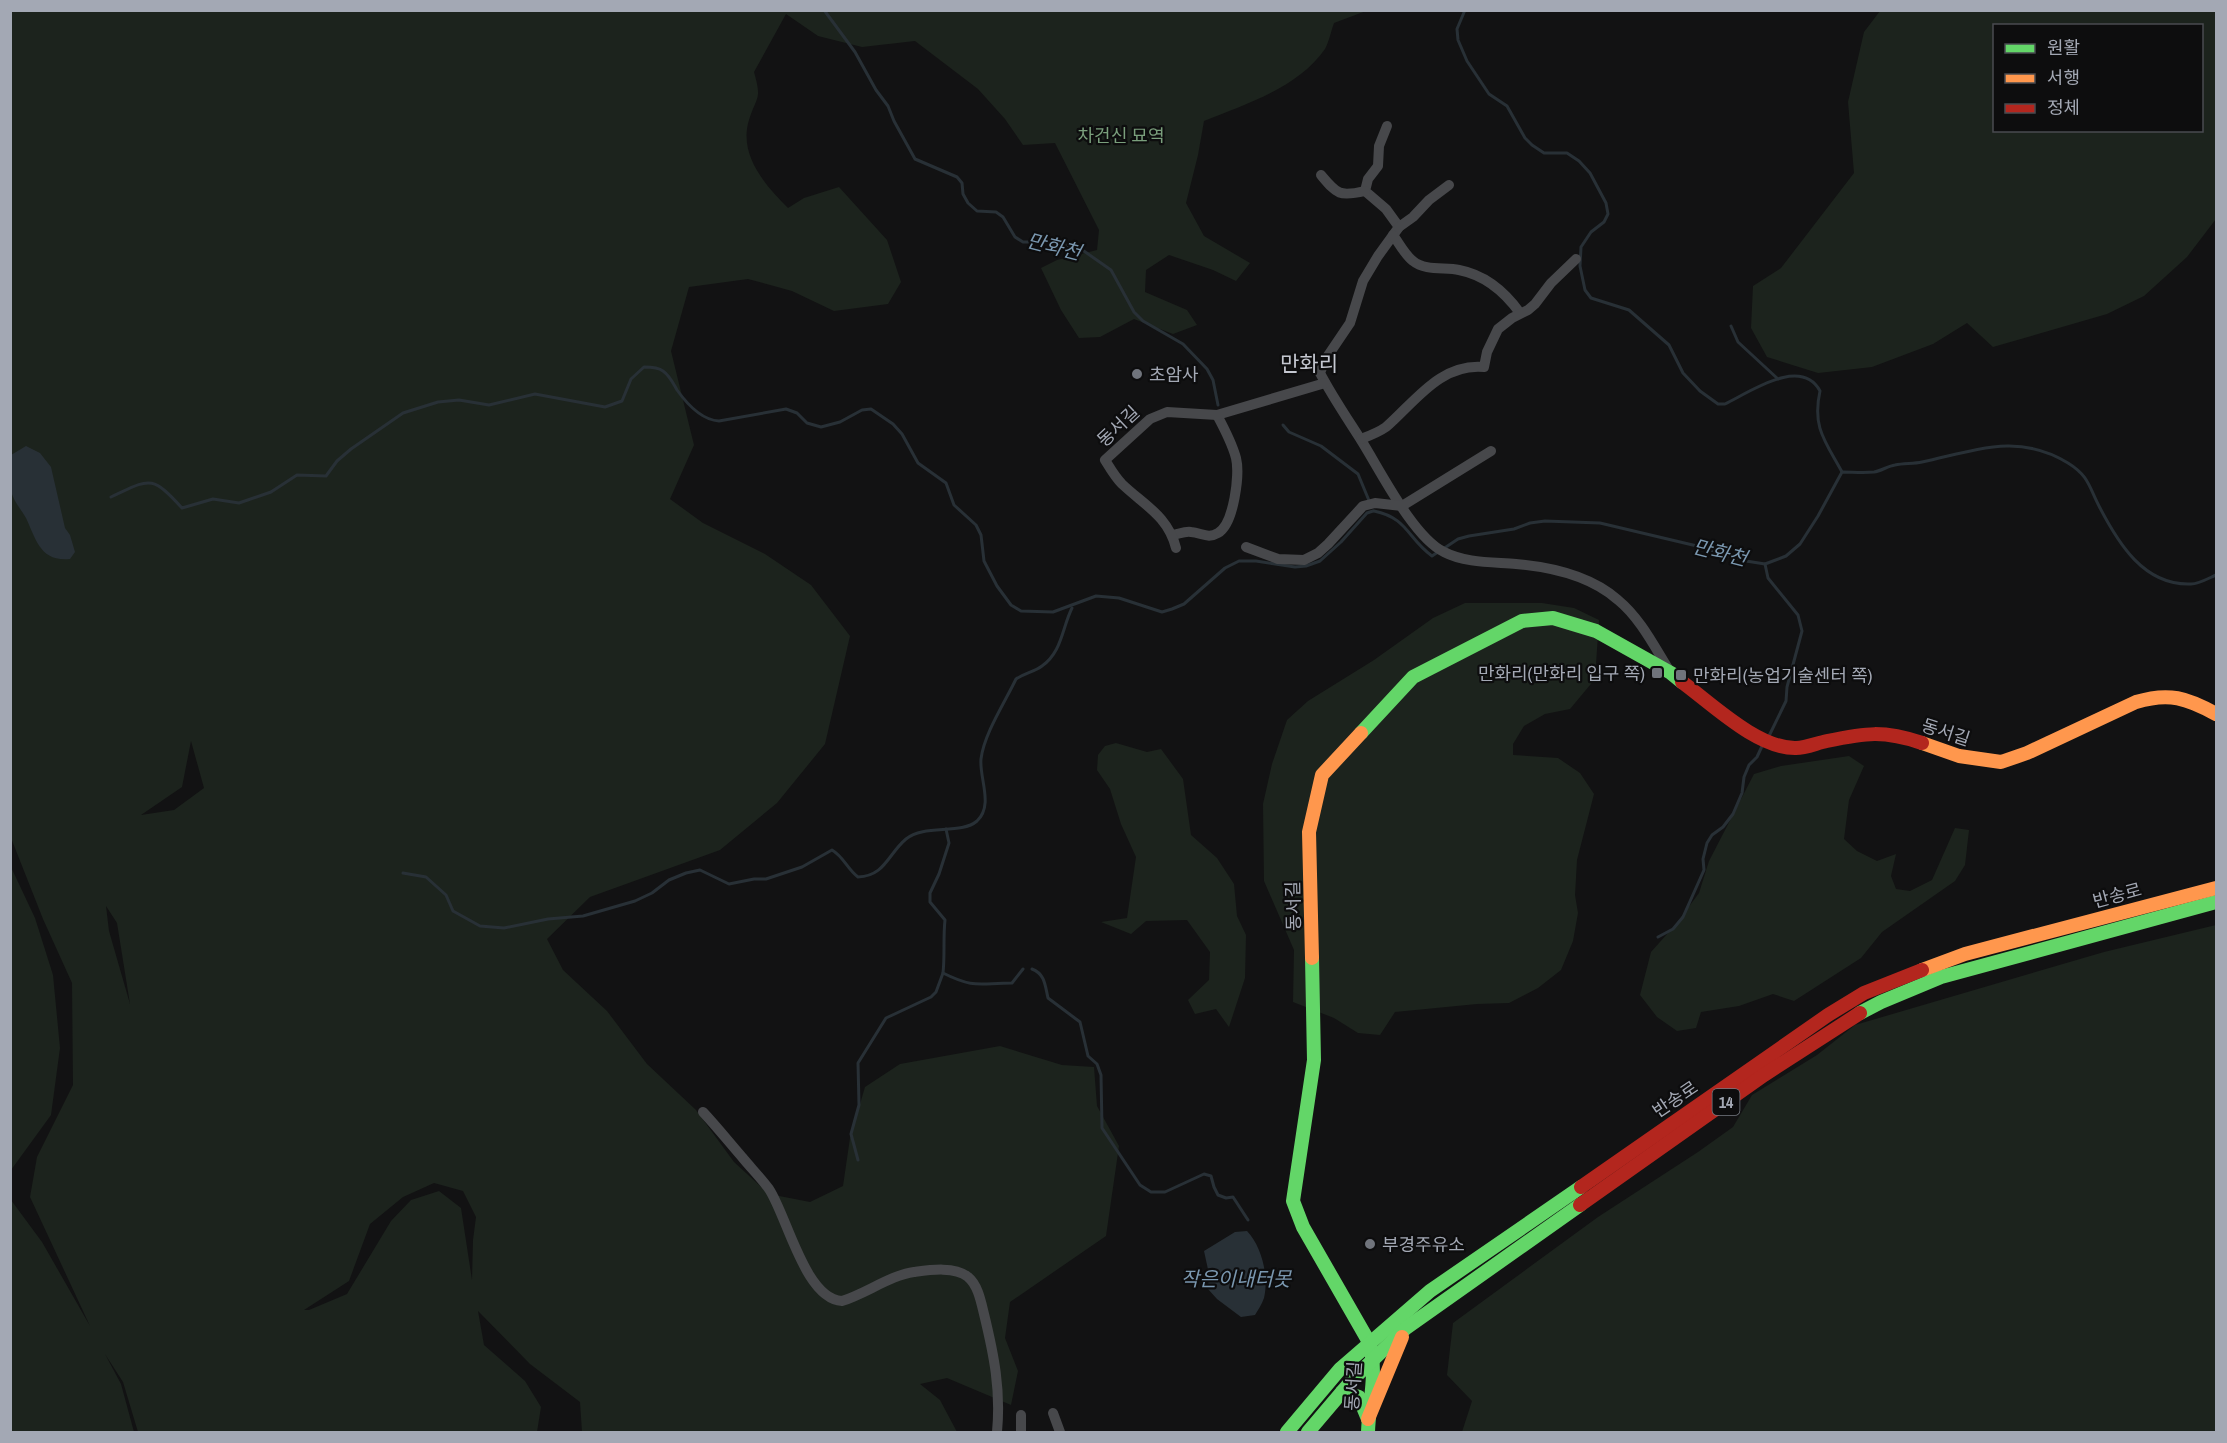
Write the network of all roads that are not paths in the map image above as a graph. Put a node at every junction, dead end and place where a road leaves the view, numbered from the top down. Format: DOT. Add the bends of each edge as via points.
graph roads {
  1 [pos="1387,126"];
  2 [pos="1320,175"];
  3 [pos="1449,185"];
  4 [pos="1365,191"];
  5 [pos="1396,231"];
  6 [pos="1576,259"];
  7 [pos="1520,312"];
  8 [pos="1325,383"];
  9 [pos="1217,415"];
  10 [pos="1361,439"];
  11 [pos="1491,451"];
  12 [pos="1402,506"];
  13 [pos="1173,535"];
  14 [pos="1246,547"];
  15 [pos="1176,549"];
  16 [pos="1652,644"];
  17 [pos="1641,656"];
  18 [pos="1671,673"];
  19 [pos="2217,714"];
  20 [pos="2217,888"];
  21 [pos="2217,902"];
  22 [pos="703,1112"];
  23 [pos="1406,1328"];
  24 [pos="1369,1342"];
  25 [pos="1375,1358"];
  26 [pos="1341,1392"];
  27 [pos="1053,1413"];
  28 [pos="1021,1415"];
  29 [pos="1368,1426"];
  30 [pos="997,1432"];
  31 [pos="1021,1432"];
  32 [pos="1060,1432"];
  33 [pos="1287,1432"];
  34 [pos="1308,1432"];
  1 -- 4 [label="street" via="1379,146 1378,166"];
  2 -- 4 [label="street" via="1330,188 1347,195"];
  3 -- 5 [label="street"];
  4 -- 5 [label="street" via="1386,209"];
  5 -- 7 [label="street" via="1414,262 1477,276 1499,290"];
  5 -- 8 [label="street" via="1363,281 1350,323 1325,360 1320,373"];
  6 -- 7 [label="street" via="1535,304"];
  7 -- 10 [label="street" via="1498,329 1484,367 1466,368 1430,384 1384,428"];
  8 -- 9 [label="street, 동서길"];
  8 -- 10 [label="street, 동서길"];
  9 -- 13 [label="street" via="1236,459 1231,515 1215,535"];
  9 -- 13 [label="street, 동서길" via="1167,412 1150,419 1105,460 1120,483 1155,512"];
  10 -- 12 [label="street, 동서길"];
  11 -- 12 [label="street"];
  12 -- 14 [label="street" via="1371,503 1359,510 1328,544 1304,560 1278,559"];
  12 -- 16 [label="street, 동서길" via="1428,541 1441,550 1466,559 1533,566 1581,578 1618,599"];
  13 -- 15 [label="street, 동서길"];
  16 -- 17 [label="street"];
  16 -- 18 [label="street, 동서길"];
  17 -- 18 [label="main road, 동서길"];
  17 -- 24 [label="main road, 동서길" via="1596,631 1564,621 1522,621 1413,676 1322,775 1309,832 1314,1060 1293,1201 1303,1227"];
  18 -- 19 [label="main road, 동서길" via="1749,732 1796,748 1880,733 1959,756 2001,762 2154,696 2186,699"];
  20 -- 24 [label="main road, 반송로 / 14" via="1965,954 1864,993 1456,1272"];
  21 -- 23 [label="main road, 반송로 / 14" via="1981,965 1881,1002 1764,1075"];
  22 -- 30 [label="street" via="768,1187 794,1246 820,1291 829,1298 842,1302 912,1272 951,1271 971,1280 995,1360"];
  23 -- 25 [label="main road, 반송로 / 14"];
  23 -- 29 [label="main road"];
  24 -- 25 [label="main road, 동서길"];
  24 -- 33 [label="main road, 반송로 / 14" via="1340,1369"];
  25 -- 26 [label="main road, 반송로 / 14"];
  25 -- 29 [label="main road, 동서길"];
  26 -- 29 [label="main road" via="1359,1397"];
  26 -- 34 [label="main road, 반송로 / 14"];
  27 -- 32 [label="street"];
  28 -- 31 [label="street"];
}
